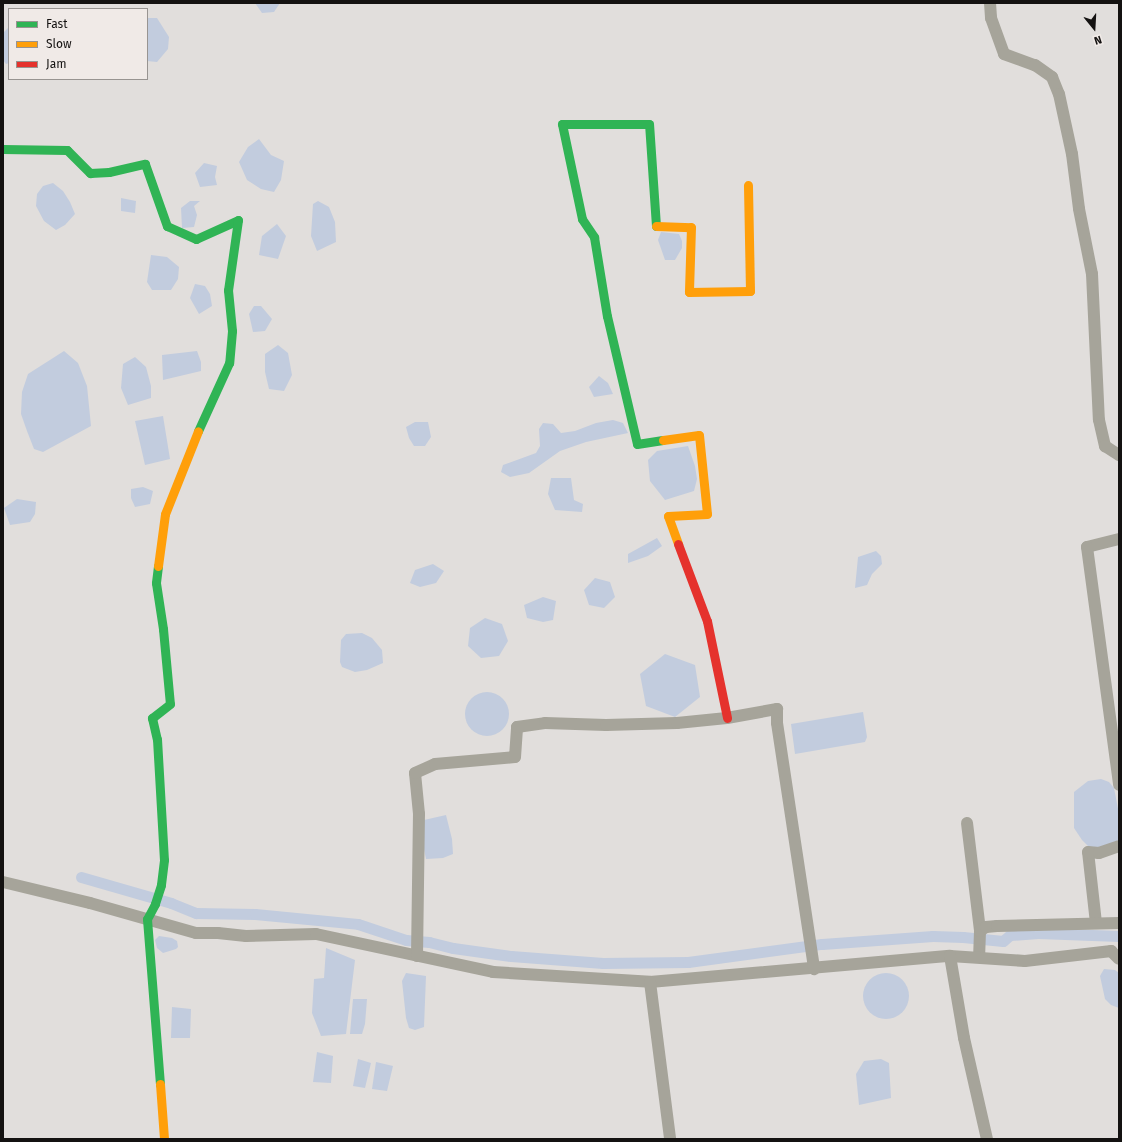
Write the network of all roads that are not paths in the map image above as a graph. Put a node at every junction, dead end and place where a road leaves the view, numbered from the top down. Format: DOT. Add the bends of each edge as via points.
graph roads {
  1 [pos="990,3"];
  2 [pos="3,149"];
  3 [pos="748,185"];
  4 [pos="1119,455"];
  5 [pos="1119,539"];
  6 [pos="727,718"];
  7 [pos="1119,785"];
  8 [pos="967,823"];
  9 [pos="1119,846"];
  10 [pos="3,882"];
  11 [pos="147,919"];
  12 [pos="1096,923"];
  13 [pos="1119,923"];
  14 [pos="980,931"];
  15 [pos="417,954"];
  16 [pos="980,955"];
  17 [pos="950,956"];
  18 [pos="1119,959"];
  19 [pos="814,969"];
  20 [pos="650,982"];
  21 [pos="164,1139"];
  22 [pos="670,1139"];
  23 [pos="987,1139"];
  1 -- 4 [label="street" via="992,18 1004,54 1035,65 1052,77 1059,94 1092,274 1099,420 1105,446"];
  2 -- 11 [label="street" via="67,150 90,173 109,172 145,164 167,226 196,239 238,220 228,290 232,331 229,362 193,442 165,514 156,583 170,704 152,718 157,739 164,860 161,885"];
  3 -- 6 [label="street" via="750,291 690,292 691,227 656,226 649,124 562,124 582,219 594,237 607,316 637,444 699,435 707,514 668,516 707,621"];
  5 -- 7 [label="street" via="1087,547"];
  6 -- 15 [label="street" via="677,723 606,725 545,722 517,726 515,757 435,764 415,772 419,814"];
  6 -- 19 [label="street" via="777,709"];
  8 -- 14 [label="street"];
  9 -- 12 [label="street" via="1099,853 1088,852"];
  10 -- 11 [label="street"];
  11 -- 15 [label="street" via="196,933 246,936 316,934"];
  11 -- 21 [label="street"];
  12 -- 13 [label="street"];
  12 -- 14 [label="street" via="997,926 986,927"];
  14 -- 16 [label="street"];
  15 -- 20 [label="street" via="493,972"];
  16 -- 17 [label="street"];
  16 -- 18 [label="street" via="1025,961 1112,952"];
  17 -- 19 [label="street"];
  17 -- 23 [label="street" via="964,1038"];
  19 -- 20 [label="street"];
  20 -- 22 [label="street"];
}
